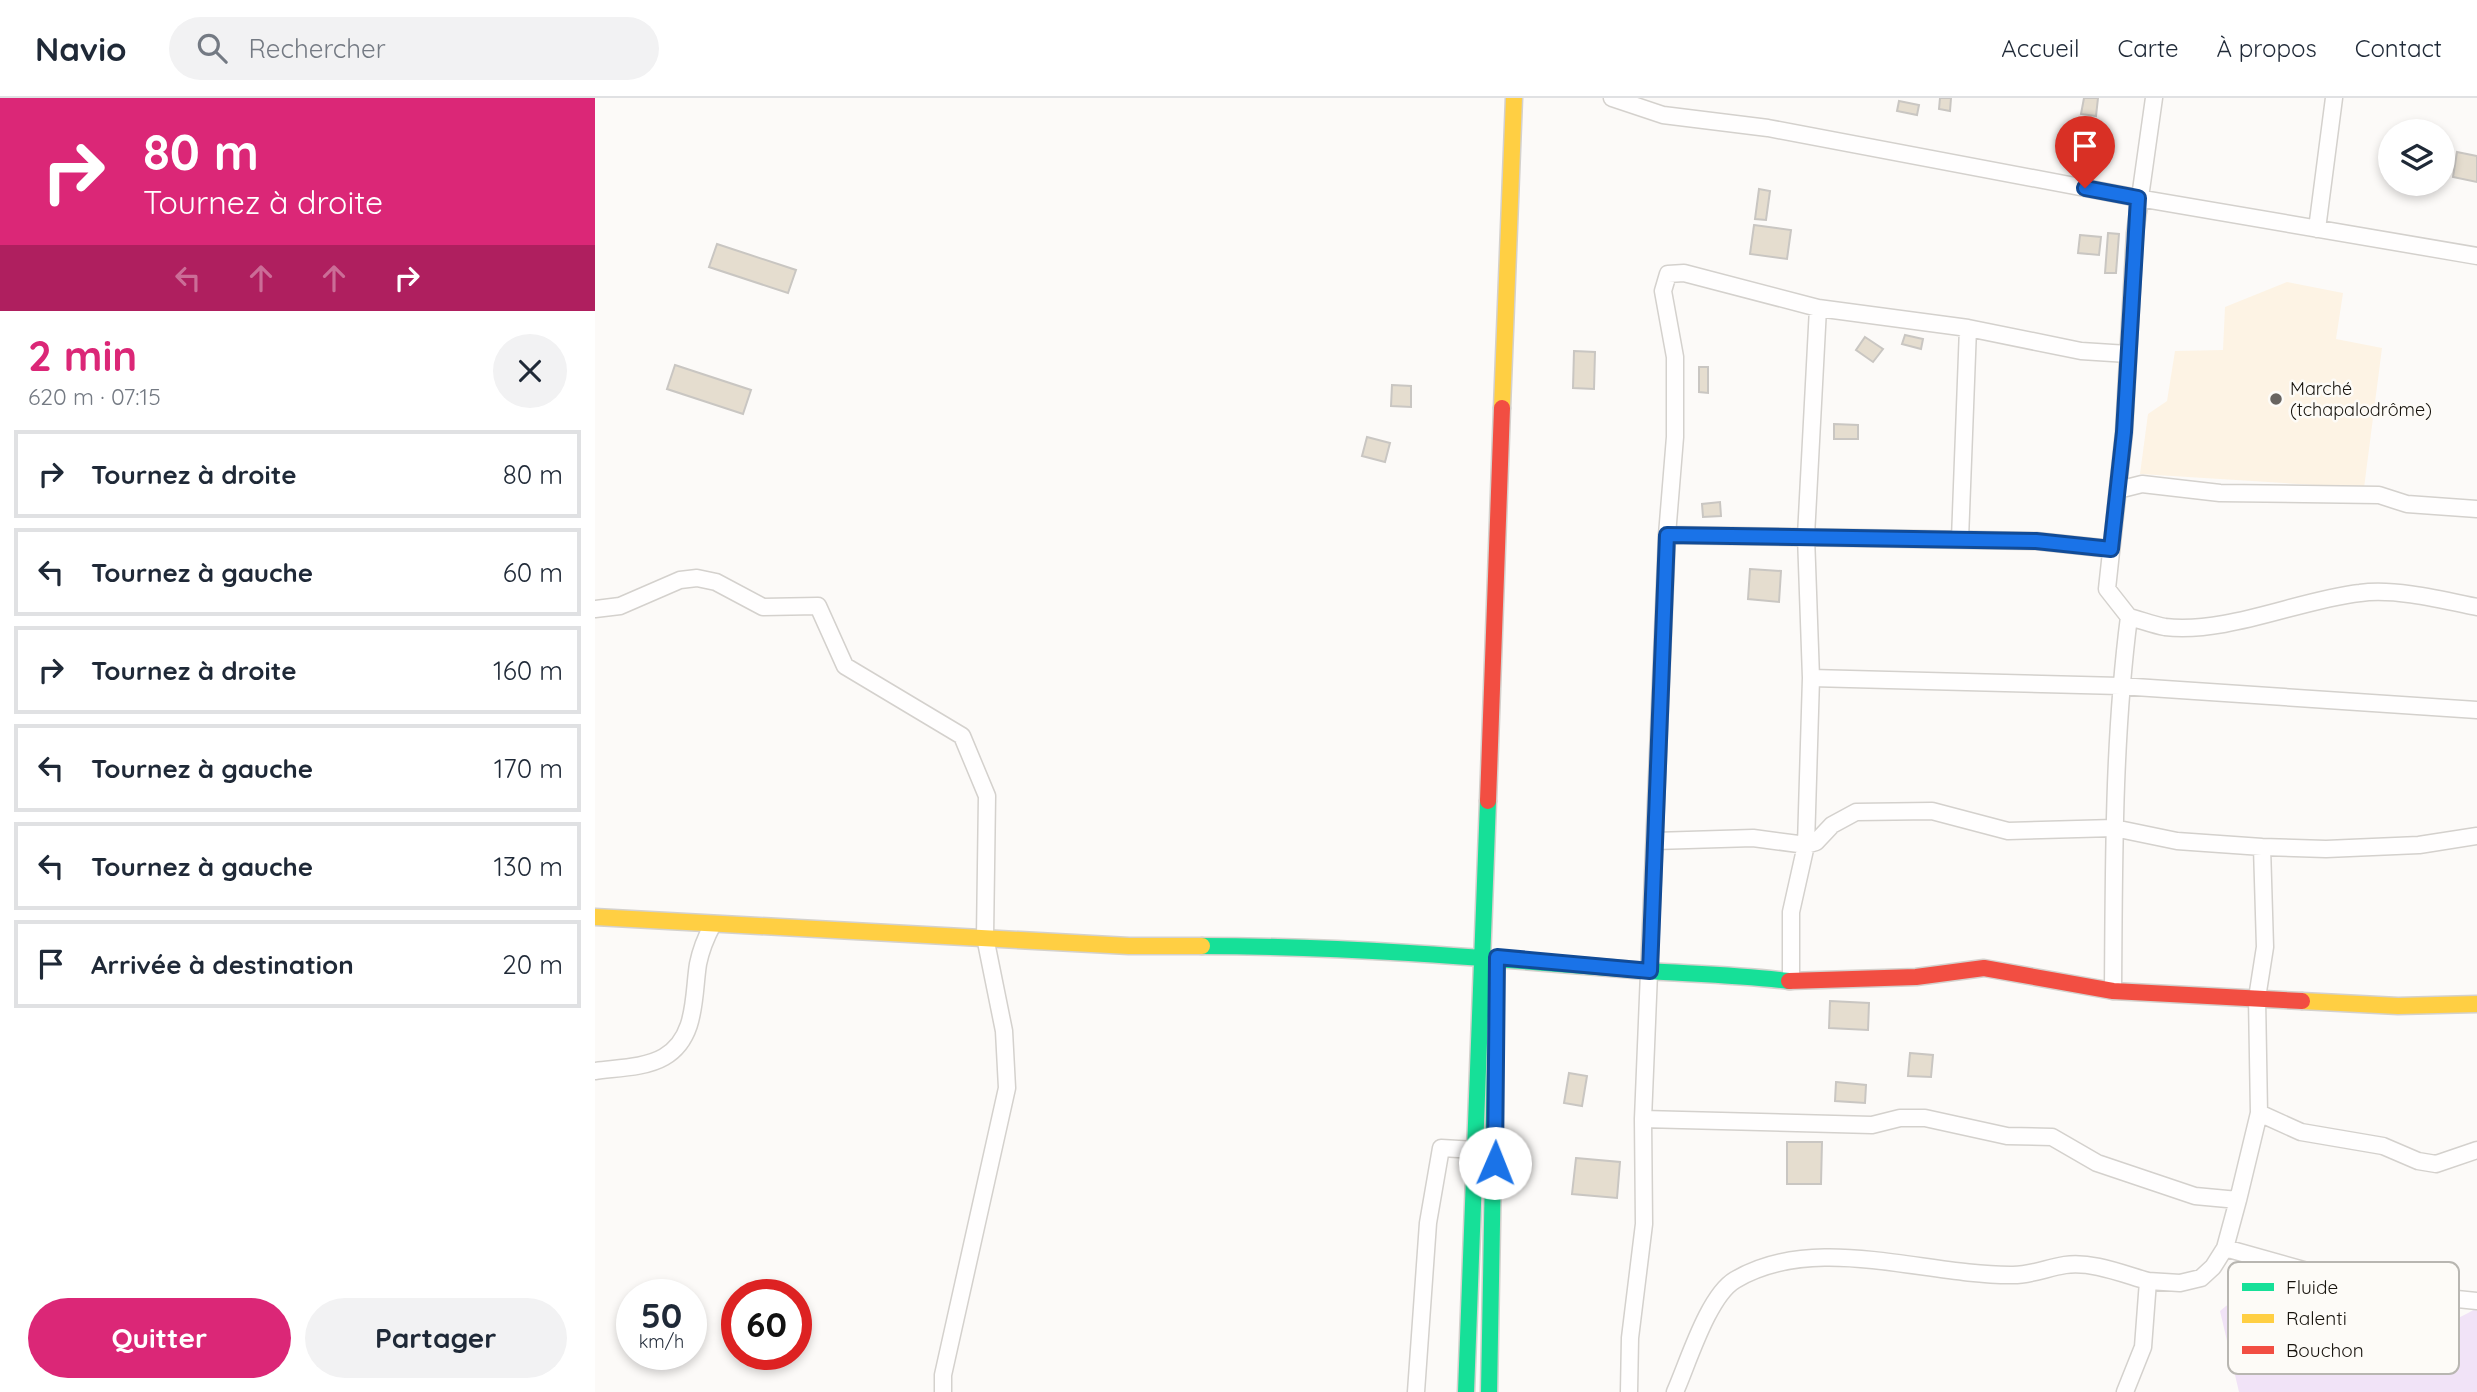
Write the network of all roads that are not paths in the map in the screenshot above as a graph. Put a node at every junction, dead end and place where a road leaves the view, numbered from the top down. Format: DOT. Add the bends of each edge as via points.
graph roads {
  1 [pos="1514,98"];
  2 [pos="1528,98"];
  3 [pos="1612,98"];
  4 [pos="2154,98"];
  5 [pos="2334,98"];
  6 [pos="1664,106"];
  7 [pos="2138,198"];
  8 [pos="2317,229"];
  9 [pos="2477,256"];
  10 [pos="1818,308"];
  11 [pos="1969,328"];
  12 [pos="2128,354"];
  13 [pos="2117,490"];
  14 [pos="2477,509"];
  15 [pos="1667,535"];
  16 [pos="1807,536"];
  17 [pos="1960,539"];
  18 [pos="2111,549"];
  19 [pos="2477,607"];
  20 [pos="595,609"];
  21 [pos="2129,617"];
  22 [pos="1811,678"];
  23 [pos="2120,686"];
  24 [pos="2477,710"];
  25 [pos="2114,828"];
  26 [pos="2477,836"];
  27 [pos="1655,841"];
  28 [pos="1806,845"];
  29 [pos="2262,847"];
  30 [pos="595,917"];
  31 [pos="713,924"];
  32 [pos="985,937"];
  33 [pos="1490,957"];
  34 [pos="1650,971"];
  35 [pos="1791,981"];
  36 [pos="2113,991"];
  37 [pos="2257,998"];
  38 [pos="2477,1004"];
  39 [pos="595,1071"];
  40 [pos="2259,1113"];
  41 [pos="1643,1119"];
  42 [pos="1476,1150"];
  43 [pos="2477,1150"];
  44 [pos="2238,1200"];
  45 [pos="2225,1248"];
  46 [pos="2275,1262"];
  47 [pos="2148,1281"];
  48 [pos="2459,1299"];
  49 [pos="2477,1301"];
  50 [pos="943,1392"];
  51 [pos="1416,1392"];
  52 [pos="1466,1392"];
  53 [pos="1489,1392"];
  54 [pos="1629,1392"];
  55 [pos="1675,1392"];
  56 [pos="2125,1392"];
  1 -- 33 [label="main road"];
  2 -- 33 [label="main road"];
  3 -- 6 [label="street"];
  4 -- 7 [label="street"];
  5 -- 8 [label="street"];
  6 -- 7 [label="street"];
  7 -- 8 [label="street"];
  7 -- 12 [label="street"];
  8 -- 9 [label="street"];
  10 -- 11 [label="street"];
  10 -- 15 [label="street" via="1684,273 1668,274 1663,291 1675,357 1675,437"];
  10 -- 16 [label="street"];
  11 -- 12 [label="street" via="2081,351"];
  11 -- 17 [label="street"];
  12 -- 13 [label="street"];
  13 -- 14 [label="street" via="2142,484 2220,493 2379,495 2407,503"];
  13 -- 18 [label="street"];
  15 -- 16 [label="street"];
  15 -- 27 [label="street"];
  16 -- 17 [label="street"];
  16 -- 22 [label="street"];
  17 -- 18 [label="street"];
  18 -- 21 [label="street" via="2107,589"];
  19 -- 21 [label="street" via="2363,592 2236,622 2166,627"];
  20 -- 32 [label="street" via="620,606 680,580 697,578 716,582 763,607 818,606 845,666 962,736 987,796"];
  21 -- 23 [label="street"];
  22 -- 23 [label="street"];
  22 -- 28 [label="street"];
  23 -- 24 [label="street"];
  23 -- 25 [label="street"];
  25 -- 28 [label="street" via="2008,831 1932,811 1856,812"];
  25 -- 29 [label="street" via="2177,841"];
  25 -- 36 [label="street"];
  26 -- 29 [label="street" via="2419,845"];
  27 -- 28 [label="street" via="1753,838"];
  27 -- 34 [label="street"];
  28 -- 35 [label="street" via="1791,912"];
  29 -- 37 [label="street" via="2265,947"];
  30 -- 31 [label="main road"];
  31 -- 32 [label="main road"];
  31 -- 39 [label="street" via="703,943 690,1023 678,1044 664,1057"];
  32 -- 33 [label="main road"];
  32 -- 50 [label="street" via="1004,1031 1007,1088 943,1375"];
  33 -- 34 [label="main road"];
  33 -- 42 [label="main road"];
  33 -- 53 [label="main road"];
  34 -- 35 [label="main road"];
  34 -- 41 [label="street"];
  35 -- 36 [label="main road" via="1916,977 1984,968"];
  36 -- 37 [label="main road"];
  37 -- 38 [label="main road" via="2398,1006"];
  37 -- 40 [label="street"];
  40 -- 43 [label="street" via="2301,1132 2383,1146 2418,1161 2436,1164"];
  40 -- 44 [label="street"];
  41 -- 44 [label="street" via="1872,1125 1925,1118 2007,1136 2052,1137 2097,1163 2195,1196"];
  41 -- 54 [label="street" via="1644,1224 1630,1338"];
  42 -- 51 [label="street" via="1441,1148 1428,1223"];
  42 -- 52 [label="main road"];
  44 -- 45 [label="street"];
  45 -- 46 [label="street"];
  45 -- 47 [label="street" via="2201,1278 2180,1283"];
  47 -- 55 [label="street" via="2091,1266 2066,1265 2012,1275 1828,1257 1779,1261 1733,1281 1718,1296"];
  47 -- 56 [label="street" via="2143,1347"];
  48 -- 49 [label="street"];
}
